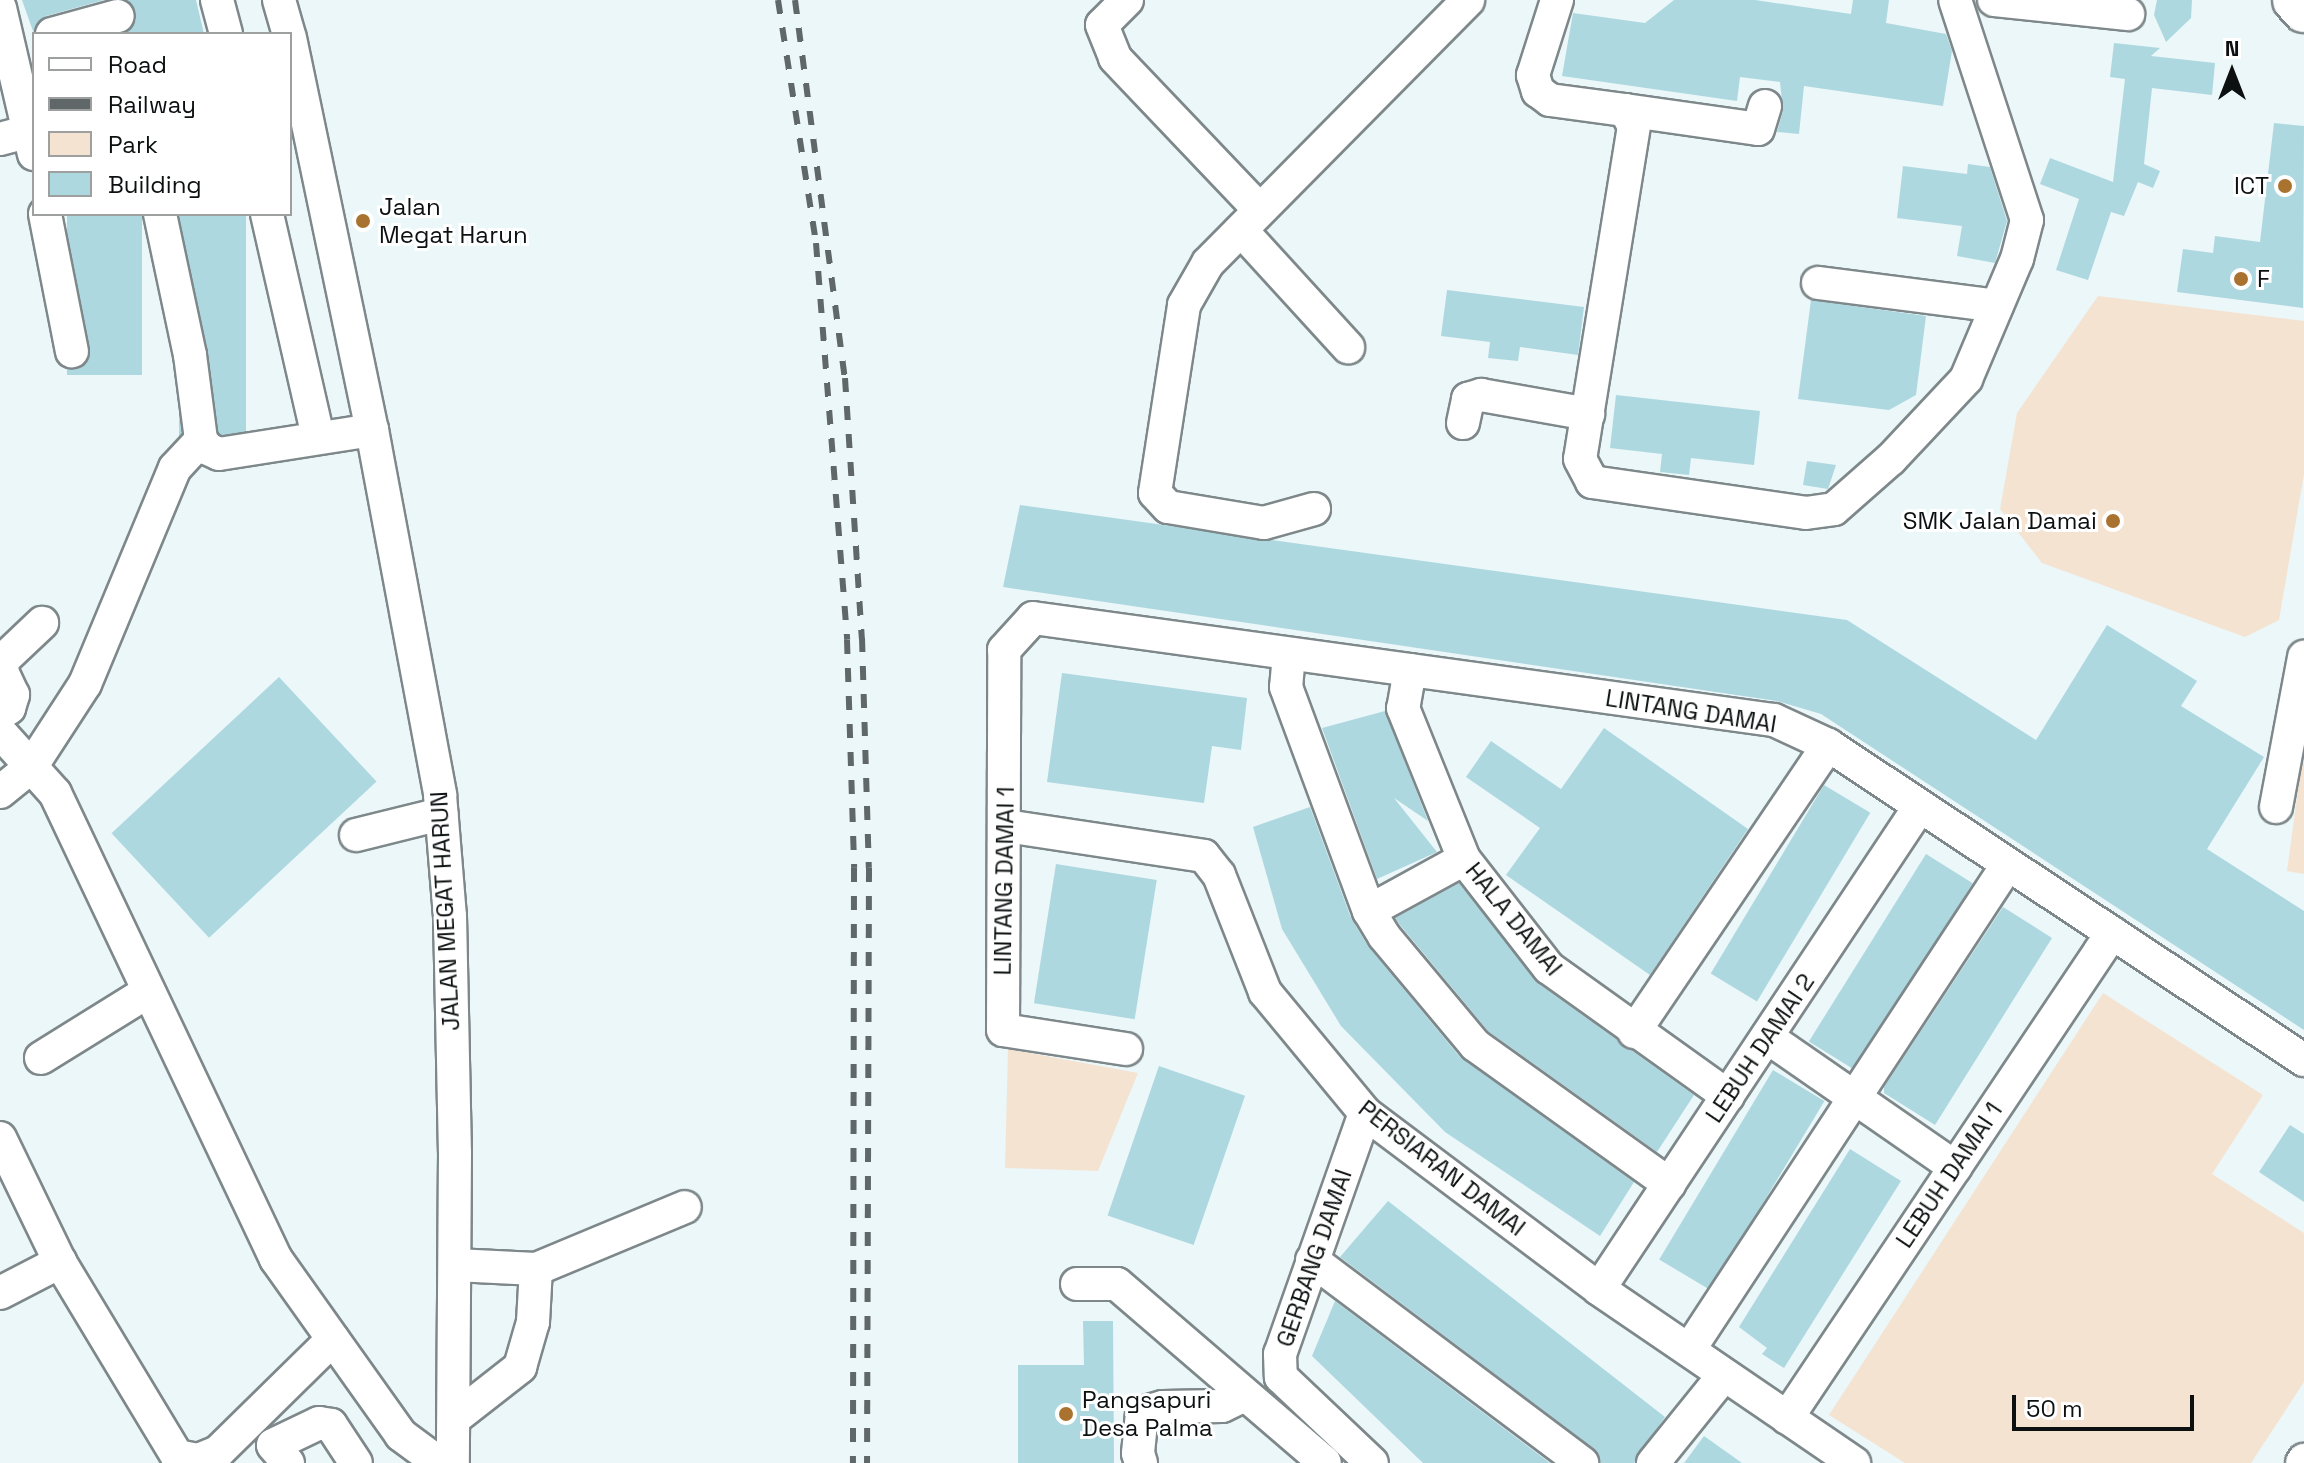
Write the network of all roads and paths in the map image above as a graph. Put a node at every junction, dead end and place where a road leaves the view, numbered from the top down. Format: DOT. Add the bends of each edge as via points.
graph roads {
  1 [pos="217,0"];
  2 [pos="279,0"];
  3 [pos="1127,0"];
  4 [pos="1468,0"];
  5 [pos="1557,0"];
  6 [pos="1955,0"];
  7 [pos="1994,0"];
  8 [pos="2294,0"];
  9 [pos="0,8"];
  10 [pos="2304,11"];
  11 [pos="2128,14"];
  12 [pos="118,17"];
  13 [pos="60,32"];
  14 [pos="225,32"];
  15 [pos="288,32"];
  16 [pos="22,42"];
  17 [pos="292,50"];
  18 [pos="1765,106"];
  19 [pos="1625,110"];
  20 [pos="21,141"];
  21 [pos="45,216"];
  22 [pos="160,216"];
  23 [pos="267,216"];
  24 [pos="1250,220"];
  25 [pos="1818,283"];
  26 [pos="1997,306"];
  27 [pos="1348,347"];
  28 [pos="72,351"];
  29 [pos="1588,414"];
  30 [pos="1463,423"];
  31 [pos="372,430"];
  32 [pos="318,437"];
  33 [pos="201,440"];
  34 [pos="1314,509"];
  35 [pos="1033,618"];
  36 [pos="42,623"];
  37 [pos="1289,654"];
  38 [pos="2304,657"];
  39 [pos="1410,670"];
  40 [pos="0,714"];
  41 [pos="0,732"];
  42 [pos="1828,745"];
  43 [pos="31,767"];
  44 [pos="0,792"];
  45 [pos="1920,806"];
  46 [pos="2276,807"];
  47 [pos="441,814"];
  48 [pos="1006,826"];
  49 [pos="356,835"];
  50 [pos="1464,859"];
  51 [pos="2008,864"];
  52 [pos="1369,911"];
  53 [pos="2112,933"];
  54 [pos="146,993"];
  55 [pos="1634,1032"];
  56 [pos="1767,1037"];
  57 [pos="1126,1049"];
  58 [pos="41,1058"];
  59 [pos="2304,1060"];
  60 [pos="1728,1096"];
  61 [pos="1854,1098"];
  62 [pos="1365,1113"];
  63 [pos="0,1138"];
  64 [pos="1955,1167"];
  65 [pos="1669,1184"];
  66 [pos="685,1207"];
  67 [pos="1312,1260"];
  68 [pos="60,1262"];
  69 [pos="455,1265"];
  70 [pos="536,1269"];
  71 [pos="1077,1284"];
  72 [pos="1599,1289"];
  73 [pos="0,1293"];
  74 [pos="333,1339"];
  75 [pos="1689,1350"];
  76 [pos="1724,1375"];
  77 [pos="1245,1395"];
  78 [pos="455,1418"];
  79 [pos="1787,1418"];
  80 [pos="288,1463"];
  81 [pos="356,1463"];
  82 [pos="439,1463"];
  83 [pos="453,1463"];
  84 [pos="1141,1463"];
  85 [pos="1325,1463"];
  86 [pos="1372,1463"];
  87 [pos="1582,1463"];
  88 [pos="1653,1463"];
  89 [pos="1854,1463"];
  1 -- 14 [label="street"];
  2 -- 15 [label="street, JALAN MEGAT HARUN"];
  3 -- 24 [label="street" via="1102,25 1115,58"];
  4 -- 24 [label="street"];
  5 -- 19 [label="street" via="1533,75 1538,91 1550,100"];
  6 -- 26 [label="street" via="2027,220"];
  7 -- 11 [label="street"];
  8 -- 10 [label="main road"];
  9 -- 16 [label="street"];
  12 -- 13 [label="street"];
  16 -- 20 [label="street"];
  17 -- 31 [label="street, JALAN MEGAT HARUN"];
  18 -- 19 [label="street" via="1758,129"];
  19 -- 29 [label="street" via="1634,126"];
  21 -- 28 [label="street"];
  22 -- 33 [label="street" via="190,355"];
  23 -- 32 [label="street"];
  24 -- 27 [label="street"];
  24 -- 34 [label="street" via="1208,263 1184,305 1155,493 1168,507 1264,523"];
  25 -- 26 [label="street"];
  26 -- 29 [label="street" via="1966,379 1891,459 1834,509 1806,513 1592,482 1580,459"];
  29 -- 30 [label="street" via="1481,395 1468,399"];
  31 -- 32 [label="street"];
  31 -- 47 [label="street, JALAN MEGAT HARUN"];
  32 -- 33 [label="street" via="219,454"];
  33 -- 43 [label="street" via="175,468 85,684"];
  35 -- 37 [label="street, LINTANG DAMAI"];
  35 -- 48 [label="street, LINTANG DAMAI 1" via="1004,650"];
  36 -- 40 [label="street" via="3,660 13,695 9,708"];
  37 -- 39 [label="street, LINTANG DAMAI"];
  37 -- 52 [label="street" via="1286,687"];
  38 -- 46 [label="street"];
  39 -- 42 [label="street, LINTANG DAMAI" via="1774,720"];
  39 -- 50 [label="street, HALA DAMAI" via="1403,708"];
  41 -- 43 [label="street"];
  42 -- 45 [label="street, LINTANG DAMAI"];
  42 -- 55 [label="street"];
  43 -- 44 [label="street"];
  43 -- 54 [label="street" via="55,793"];
  45 -- 51 [label="street, LINTANG DAMAI"];
  45 -- 56 [label="street, LEBUH DAMAI 2"];
  47 -- 49 [label="street"];
  47 -- 69 [label="street, JALAN MEGAT HARUN" via="450,916"];
  48 -- 57 [label="street, LINTANG DAMAI 1" via="1003,1030"];
  48 -- 62 [label="street, PERSIARAN DAMAI" via="1204,856 1219,875 1265,992"];
  50 -- 52 [label="street"];
  50 -- 55 [label="street, HALA DAMAI" via="1549,968"];
  51 -- 53 [label="street, LINTANG DAMAI"];
  51 -- 61 [label="street"];
  52 -- 65 [label="street" via="1475,1045"];
  53 -- 59 [label="street, LINTANG DAMAI"];
  53 -- 64 [label="street, LEBUH DAMAI 1"];
  54 -- 58 [label="street"];
  54 -- 74 [label="street" via="276,1259"];
  55 -- 60 [label="street, HALA DAMAI"];
  56 -- 60 [label="street, LEBUH DAMAI 2"];
  56 -- 61 [label="street"];
  60 -- 65 [label="street, LEBUH DAMAI 2"];
  61 -- 64 [label="street"];
  61 -- 75 [label="street"];
  62 -- 67 [label="street, GERBANG DAMAI"];
  62 -- 72 [label="street, PERSIARAN DAMAI"];
  63 -- 68 [label="street"];
  64 -- 79 [label="street, LEBUH DAMAI 1"];
  65 -- 72 [label="street, LEBUH DAMAI 2"];
  66 -- 70 [label="street"];
  67 -- 86 [label="street, GERBANG DAMAI" via="1280,1354 1281,1377"];
  67 -- 87 [label="street"];
  68 -- 73 [label="street"];
  68 -- 74 [label="street" via="177,1456 198,1460 218,1452"];
  69 -- 70 [label="street"];
  69 -- 78 [label="street, JALAN MEGAT HARUN"];
  70 -- 78 [label="street" via="533,1322 520,1367"];
  71 -- 77 [label="street" via="1117,1284"];
  72 -- 75 [label="street, PERSIARAN DAMAI"];
  74 -- 82 [label="street" via="401,1435"];
  75 -- 76 [label="street, PERSIARAN DAMAI"];
  76 -- 79 [label="street, PERSIARAN DAMAI"];
  76 -- 88 [label="street"];
  77 -- 84 [label="street" via="1222,1406 1163,1407 1142,1413"];
  77 -- 85 [label="street"];
  78 -- 83 [label="street, JALAN MEGAT HARUN"];
  79 -- 89 [label="street, PERSIARAN DAMAI"];
  80 -- 81 [label="street" via="273,1445 319,1423 331,1425"];
}
